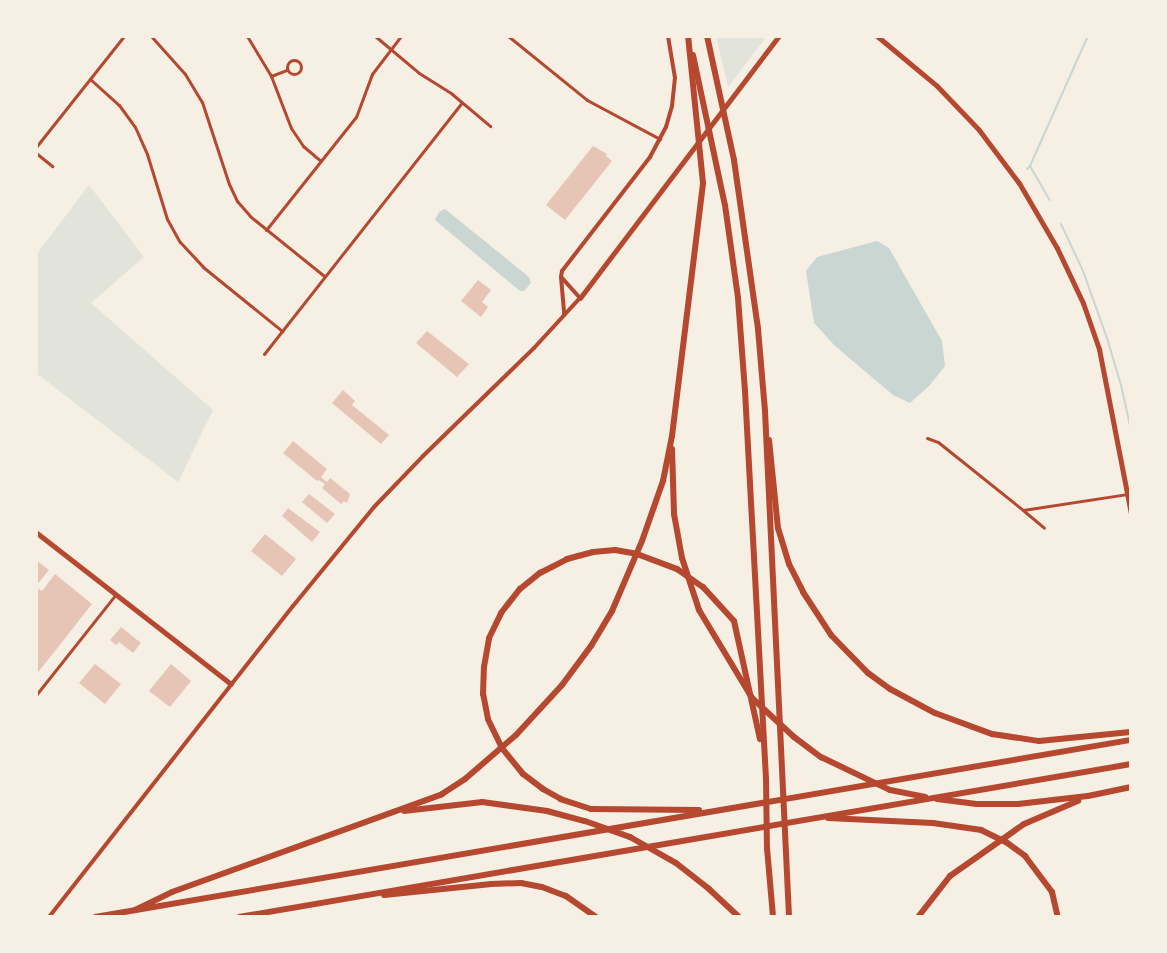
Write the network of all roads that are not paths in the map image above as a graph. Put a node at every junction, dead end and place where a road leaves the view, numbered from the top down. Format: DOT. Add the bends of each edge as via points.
graph roads {
  1 [pos="124,36"];
  2 [pos="151,36"];
  3 [pos="247,36"];
  4 [pos="375,36"];
  5 [pos="401,36"];
  6 [pos="508,36"];
  7 [pos="668,36"];
  8 [pos="689,36"];
  9 [pos="707,36"];
  10 [pos="779,36"];
  11 [pos="877,36"];
  12 [pos="390,49"];
  13 [pos="287,70"];
  14 [pos="271,76"];
  15 [pos="90,79"];
  16 [pos="462,102"];
  17 [pos="490,126"];
  18 [pos="661,140"];
  19 [pos="36,147"];
  20 [pos="36,153"];
  21 [pos="321,161"];
  22 [pos="52,166"];
  23 [pos="266,230"];
  24 [pos="324,276"];
  25 [pos="561,277"];
  26 [pos="580,298"];
  27 [pos="564,316"];
  28 [pos="282,331"];
  29 [pos="264,354"];
  30 [pos="765,411"];
  31 [pos="672,436"];
  32 [pos="927,438"];
  33 [pos="1127,494"];
  34 [pos="1023,510"];
  35 [pos="1131,513"];
  36 [pos="1044,528"];
  37 [pos="36,532"];
  38 [pos="116,594"];
  39 [pos="231,684"];
  40 [pos="36,695"];
  41 [pos="1131,732"];
  42 [pos="1131,740"];
  43 [pos="764,759"];
  44 [pos="1131,764"];
  45 [pos="1131,787"];
  46 [pos="1088,796"];
  47 [pos="720,810"];
  48 [pos="392,812"];
  49 [pos="815,818"];
  50 [pos="787,873"];
  51 [pos="351,898"];
  52 [pos="135,910"];
  53 [pos="49,917"];
  54 [pos="95,917"];
  55 [pos="239,917"];
  56 [pos="596,917"];
  57 [pos="739,917"];
  58 [pos="773,917"];
  59 [pos="789,917"];
  60 [pos="794,917"];
  61 [pos="918,917"];
  62 [pos="1058,917"];
  1 -- 15 [label="street"];
  2 -- 23 [label="street" via="174,59 194,88 208,117 233,194 244,210"];
  3 -- 14 [label="street"];
  4 -- 12 [label="street"];
  5 -- 12 [label="street"];
  6 -- 18 [label="street" via="587,100"];
  7 -- 18 [label="street" via="674,66 674,91 669,120"];
  8 -- 31 [label="highway" via="703,183"];
  8 -- 43 [label="highway" via="725,205 738,298"];
  9 -- 30 [label="highway" via="743,209"];
  10 -- 26 [label="main road"];
  11 -- 33 [label="main road" via="937,86 979,130 1019,183 1053,241 1083,304 1099,349"];
  12 -- 16 [label="street"];
  12 -- 21 [label="street" via="372,74 356,117"];
  13 -- 13 [label="street" via="292,74 298,73 301,64 293,60 288,63"];
  13 -- 14 [label="street"];
  14 -- 21 [label="street" via="291,128 303,146"];
  15 -- 19 [label="street"];
  15 -- 28 [label="street" via="119,105 135,127 147,154 167,220 180,242 204,267"];
  16 -- 17 [label="street"];
  16 -- 24 [label="street"];
  18 -- 25 [label="street" via="567,263"];
  20 -- 22 [label="street"];
  21 -- 23 [label="street"];
  23 -- 24 [label="street"];
  24 -- 28 [label="street"];
  25 -- 26 [label="street"];
  25 -- 27 [label="street"];
  26 -- 27 [label="street"];
  27 -- 39 [label="street" via="374,507"];
  28 -- 29 [label="street"];
  30 -- 41 [label="highway" via="778,528 789,564 831,635 868,674 928,710 992,734 1039,741"];
  30 -- 50 [label="highway"];
  31 -- 46 [label="highway" via="674,514 682,558 700,610 752,698 794,737 821,758 890,790 958,802 1018,804"];
  31 -- 48 [label="highway" via="663,481 626,580 591,646 562,685 516,735 465,779 442,794"];
  32 -- 34 [label="street" via="938,442"];
  33 -- 34 [label="street"];
  33 -- 35 [label="main road"];
  34 -- 36 [label="street"];
  37 -- 38 [label="main road"];
  38 -- 39 [label="main road"];
  38 -- 40 [label="street"];
  39 -- 53 [label="street"];
  42 -- 47 [label="highway"];
  43 -- 47 [label="highway" via="734,621 703,587 659,560 615,550 567,559 540,573 520,589 501,613 489,638 483,694 488,719 502,748 523,774 561,799 591,809"];
  43 -- 58 [label="highway"];
  44 -- 49 [label="highway"];
  45 -- 46 [label="highway"];
  46 -- 61 [label="highway" via="1024,824 950,876"];
  47 -- 52 [label="highway"];
  48 -- 52 [label="highway" via="172,892"];
  48 -- 57 [label="highway" via="482,802 547,811 585,821 630,837 676,863"];
  49 -- 51 [label="highway"];
  49 -- 62 [label="highway" via="933,823 981,830 1025,856 1052,892"];
  50 -- 59 [label="highway"];
  50 -- 60 [label="highway"];
  51 -- 55 [label="highway"];
  51 -- 56 [label="highway" via="490,884 521,884 555,890"];
  52 -- 54 [label="highway"];
}
